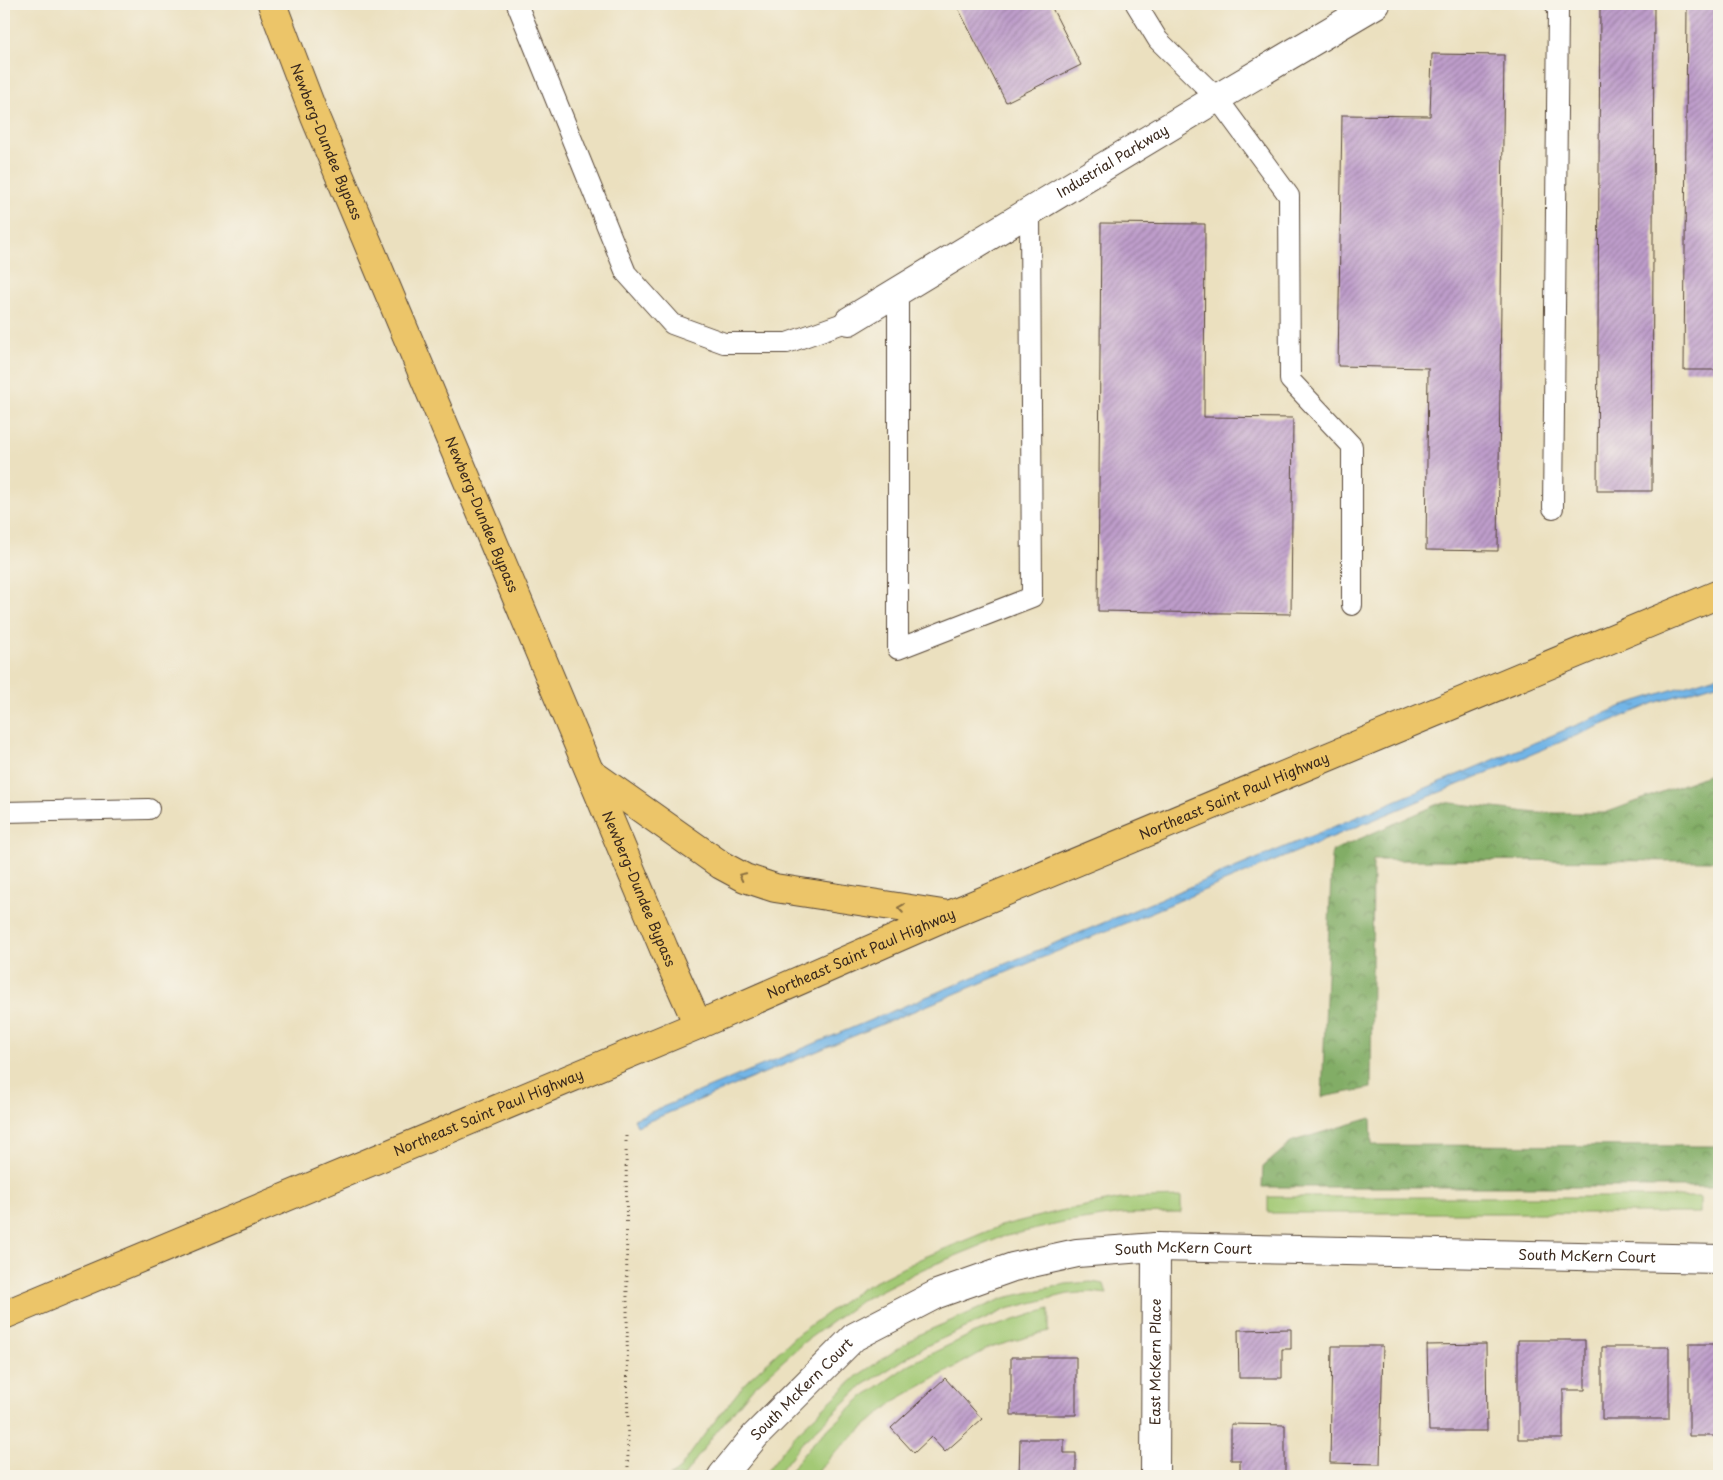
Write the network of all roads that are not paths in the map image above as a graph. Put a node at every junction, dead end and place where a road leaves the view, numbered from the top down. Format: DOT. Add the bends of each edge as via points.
graph roads {
  1 [pos="272,4"];
  2 [pos="517,4"];
  3 [pos="1136,4"];
  4 [pos="1376,4"];
  5 [pos="1555,4"];
  6 [pos="1217,98"];
  7 [pos="1030,211"];
  8 [pos="898,292"];
  9 [pos="849,321"];
  10 [pos="1553,508"];
  11 [pos="1719,594"];
  12 [pos="1352,605"];
  13 [pos="591,773"];
  14 [pos="149,809"];
  15 [pos="4,812"];
  16 [pos="949,915"];
  17 [pos="698,1025"];
  18 [pos="1156,1247"];
  19 [pos="1719,1259"];
  20 [pos="4,1315"];
  21 [pos="722,1476"];
  22 [pos="1156,1476"];
  1 -- 13 [label="highway, Newberg-Dundee Bypass" via="315,117"];
  2 -- 9 [label="lane" via="626,273 672,324 724,343 787,343"];
  3 -- 6 [label="lane" via="1158,40"];
  4 -- 6 [label="street, Industrial Parkway"];
  5 -- 10 [label="lane" via="1558,20"];
  6 -- 7 [label="street, Industrial Parkway"];
  6 -- 12 [label="lane" via="1289,196 1290,380 1352,446"];
  7 -- 8 [label="street, Industrial Parkway"];
  7 -- 8 [label="lane" via="1032,597 898,649"];
  8 -- 9 [label="street, Industrial Parkway"];
  11 -- 16 [label="highway, Northeast Saint Paul Highway"];
  16 -- 13 [label="highway, one-way" via="774,888 746,878 721,865"];
  13 -- 17 [label="highway, Newberg-Dundee Bypass"];
  14 -- 15 [label="lane"];
  16 -- 17 [label="highway, Northeast Saint Paul Highway"];
  17 -- 20 [label="highway, Northeast Saint Paul Highway"];
  18 -- 19 [label="street, South McKern Court"];
  18 -- 21 [label="street, South McKern Court" via="1077,1253 1013,1267 937,1294 854,1337 755,1436"];
  18 -- 22 [label="street, East McKern Place"];
}
